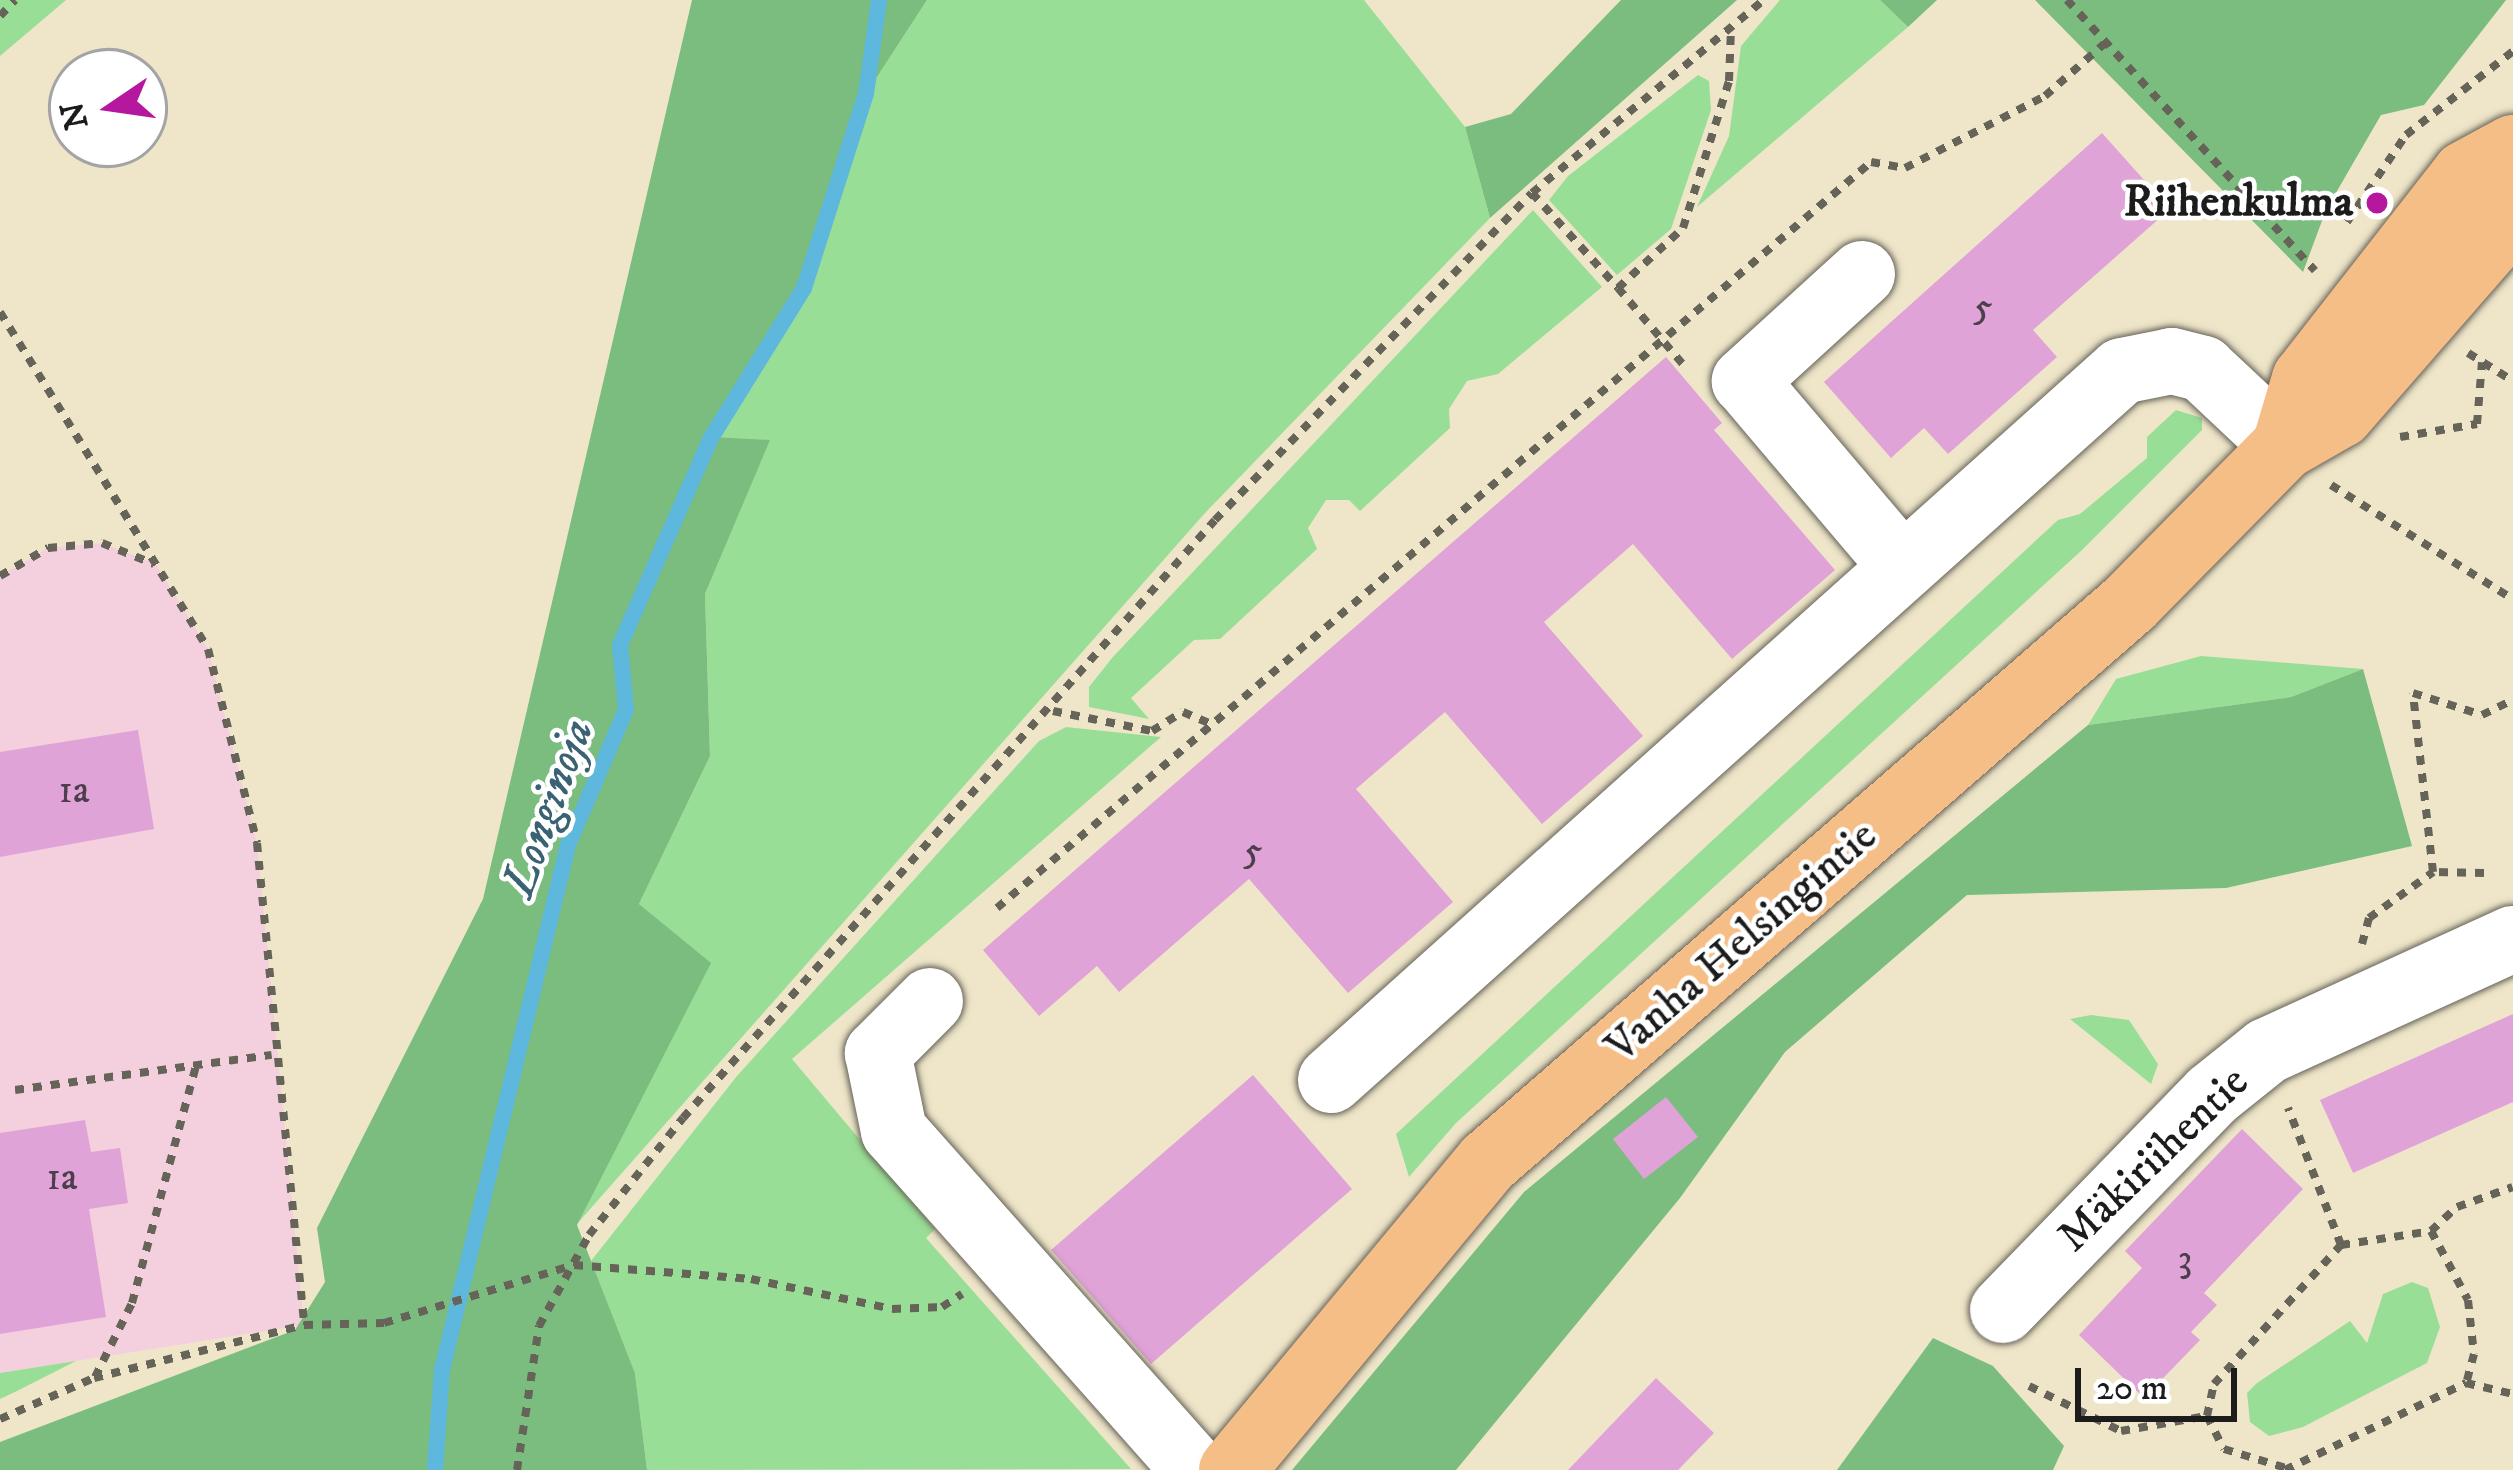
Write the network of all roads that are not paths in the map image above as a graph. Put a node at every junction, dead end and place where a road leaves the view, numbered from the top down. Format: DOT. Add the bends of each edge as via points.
graph roads {
  1 [pos="2513,148"];
  2 [pos="2513,217"];
  3 [pos="1862,274"];
  4 [pos="2285,446"];
  5 [pos="1904,567"];
  6 [pos="2513,939"];
  7 [pos="931,1001"];
  8 [pos="1330,1080"];
  9 [pos="2003,1310"];
  10 [pos="1195,1470"];
  11 [pos="1232,1470"];
  1 -- 4 [label="main road, Vanha Helsingintie" via="2465,174 2305,379"];
  2 -- 4 [label="main road, Vanha Helsingintie" via="2354,401"];
  3 -- 5 [label="street" via="1745,381"];
  4 -- 5 [label="street" via="2203,369 2172,361 2122,371"];
  4 -- 11 [label="main road, Vanha Helsingintie" via="2128,604 1488,1162"];
  5 -- 8 [label="street"];
  6 -- 9 [label="street, Mäkiriihentie" via="2267,1051 2212,1095"];
  7 -- 10 [label="street" via="878,1053 893,1131"];
}
